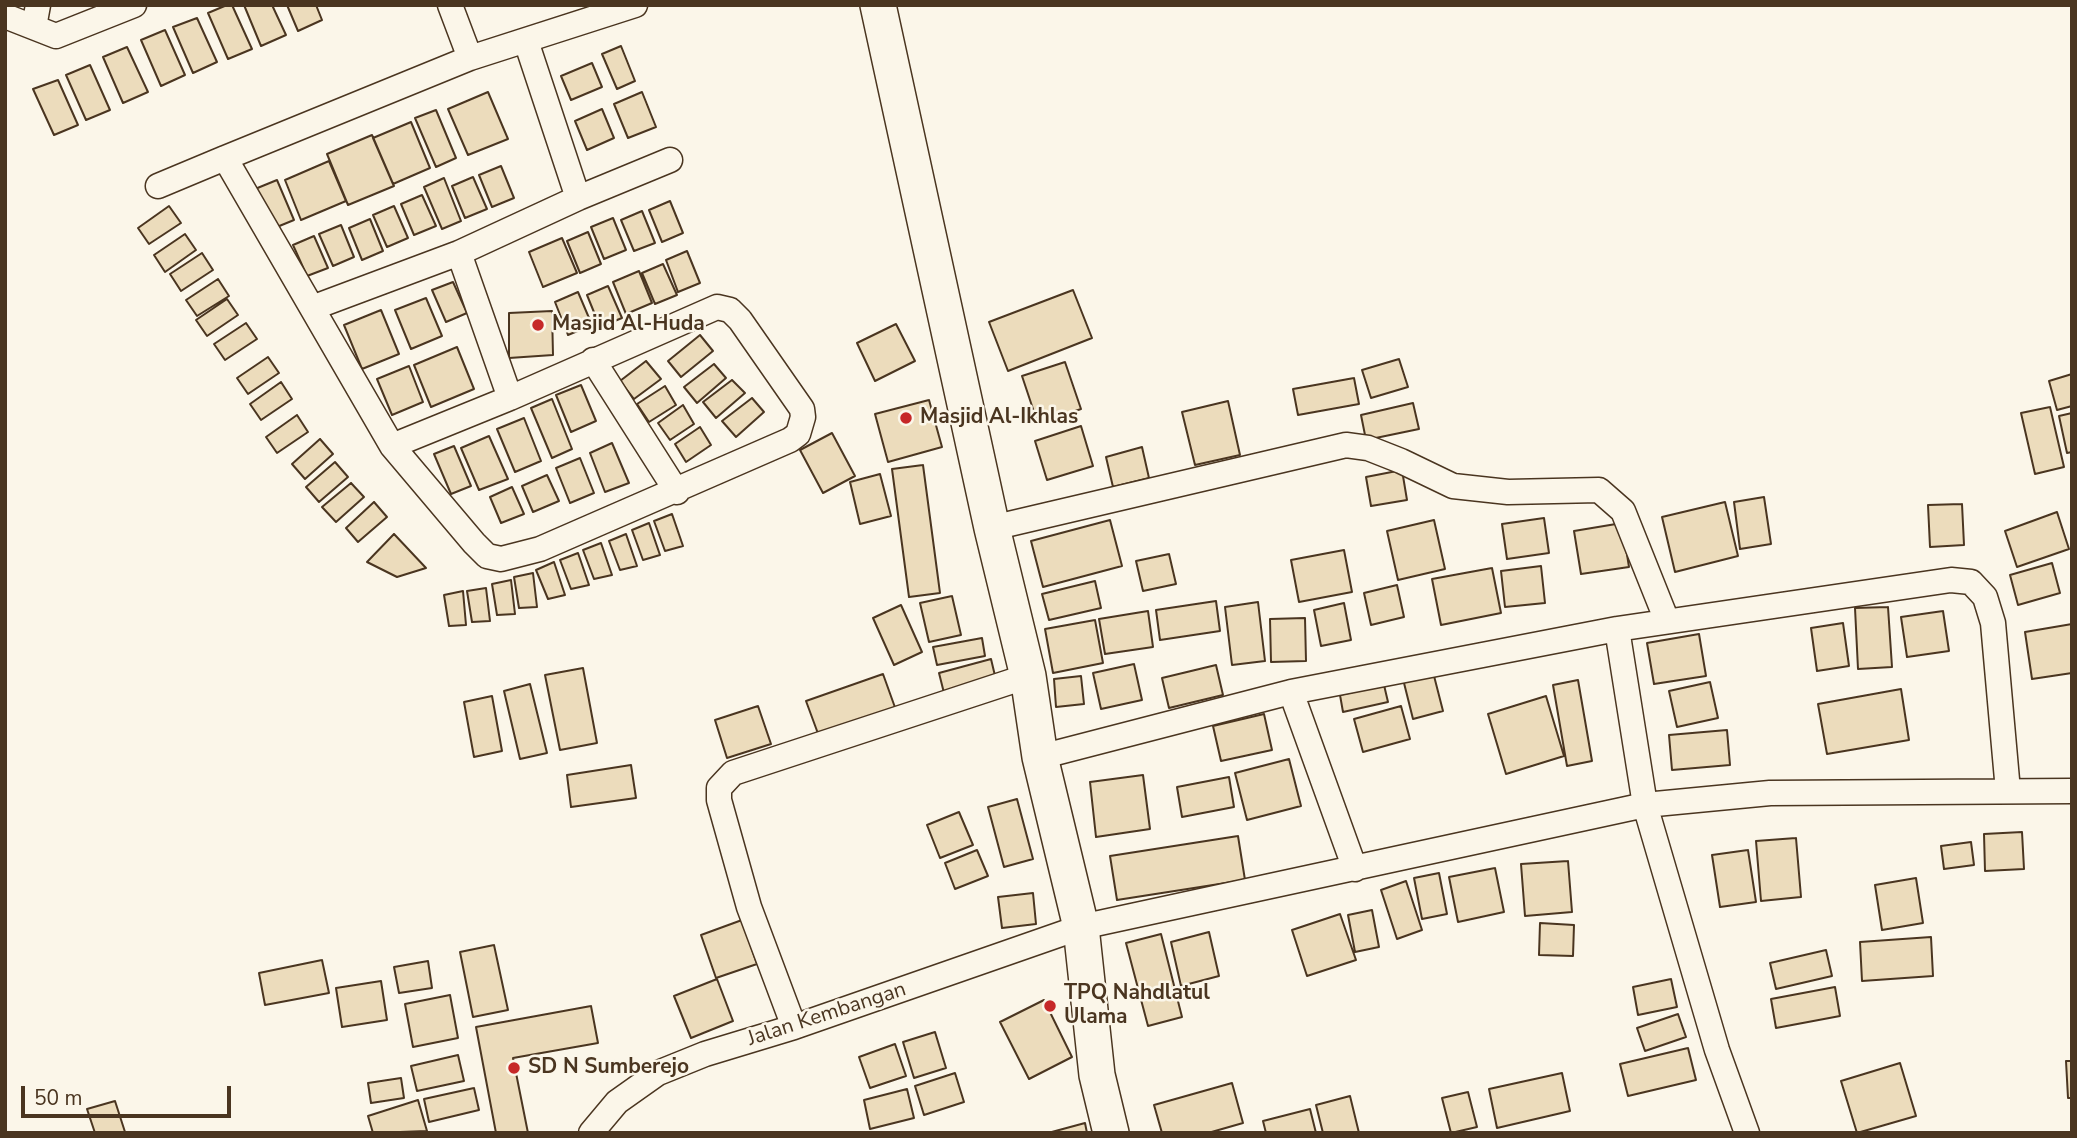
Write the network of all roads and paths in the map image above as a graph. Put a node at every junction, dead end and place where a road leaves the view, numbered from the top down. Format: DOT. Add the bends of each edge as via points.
graph roads {
  1 [pos="134,5"];
  2 [pos="450,5"];
  3 [pos="635,5"];
  4 [pos="878,5"];
  5 [pos="5,16"];
  6 [pos="36,16"];
  7 [pos="526,41"];
  8 [pos="470,58"];
  9 [pos="225,158"];
  10 [pos="670,160"];
  11 [pos="158,186"];
  12 [pos="578,198"];
  13 [pos="459,253"];
  14 [pos="312,308"];
  15 [pos="593,360"];
  16 [pos="510,398"];
  17 [pos="392,446"];
  18 [pos="677,492"];
  19 [pos="992,528"];
  20 [pos="1667,621"];
  21 [pos="1617,629"];
  22 [pos="1028,676"];
  23 [pos="1291,692"];
  24 [pos="1040,757"];
  25 [pos="2008,791"];
  26 [pos="2072,791"];
  27 [pos="1645,805"];
  28 [pos="1355,869"];
  29 [pos="1081,927"];
  30 [pos="794,1027"];
  31 [pos="591,1133"];
  32 [pos="1111,1133"];
  33 [pos="1747,1133"];
  1 -- 6 [label="street" via="56,36"];
  2 -- 8 [label="street"];
  3 -- 7 [label="street"];
  4 -- 19 [label="street"];
  5 -- 6 [label="street" via="23,26"];
  7 -- 8 [label="street"];
  7 -- 12 [label="street"];
  8 -- 9 [label="street"];
  9 -- 11 [label="street"];
  9 -- 14 [label="street"];
  10 -- 12 [label="street"];
  12 -- 13 [label="street"];
  13 -- 14 [label="street"];
  13 -- 16 [label="street"];
  14 -- 17 [label="street"];
  15 -- 16 [label="street"];
  15 -- 18 [label="street"];
  15 -- 18 [label="street" via="708,309 730,310 802,410 801,426 790,440"];
  16 -- 17 [label="street"];
  17 -- 18 [label="street" via="474,543 487,556 501,559 540,549"];
  19 -- 20 [label="street" via="1346,445 1368,448 1453,486 1508,492 1599,490 1623,511"];
  19 -- 22 [label="street"];
  20 -- 21 [label="street"];
  20 -- 25 [label="street" via="1951,580 1971,582 1985,597 1993,623"];
  21 -- 23 [label="street"];
  21 -- 27 [label="street"];
  22 -- 24 [label="street"];
  22 -- 30 [label="street" via="733,774 719,788 750,907"];
  23 -- 24 [label="street"];
  23 -- 28 [label="street"];
  24 -- 29 [label="street"];
  25 -- 26 [label="street, Jalan Kembangan"];
  25 -- 27 [label="street, Jalan Kembangan" via="1769,793"];
  27 -- 28 [label="street, Jalan Kembangan"];
  27 -- 33 [label="street" via="1717,1050"];
  28 -- 29 [label="street, Jalan Kembangan"];
  29 -- 30 [label="street, Jalan Kembangan"];
  29 -- 32 [label="street" via="1097,1075"];
  30 -- 31 [label="street, Jalan Kembangan" via="658,1073 617,1102"];
}
